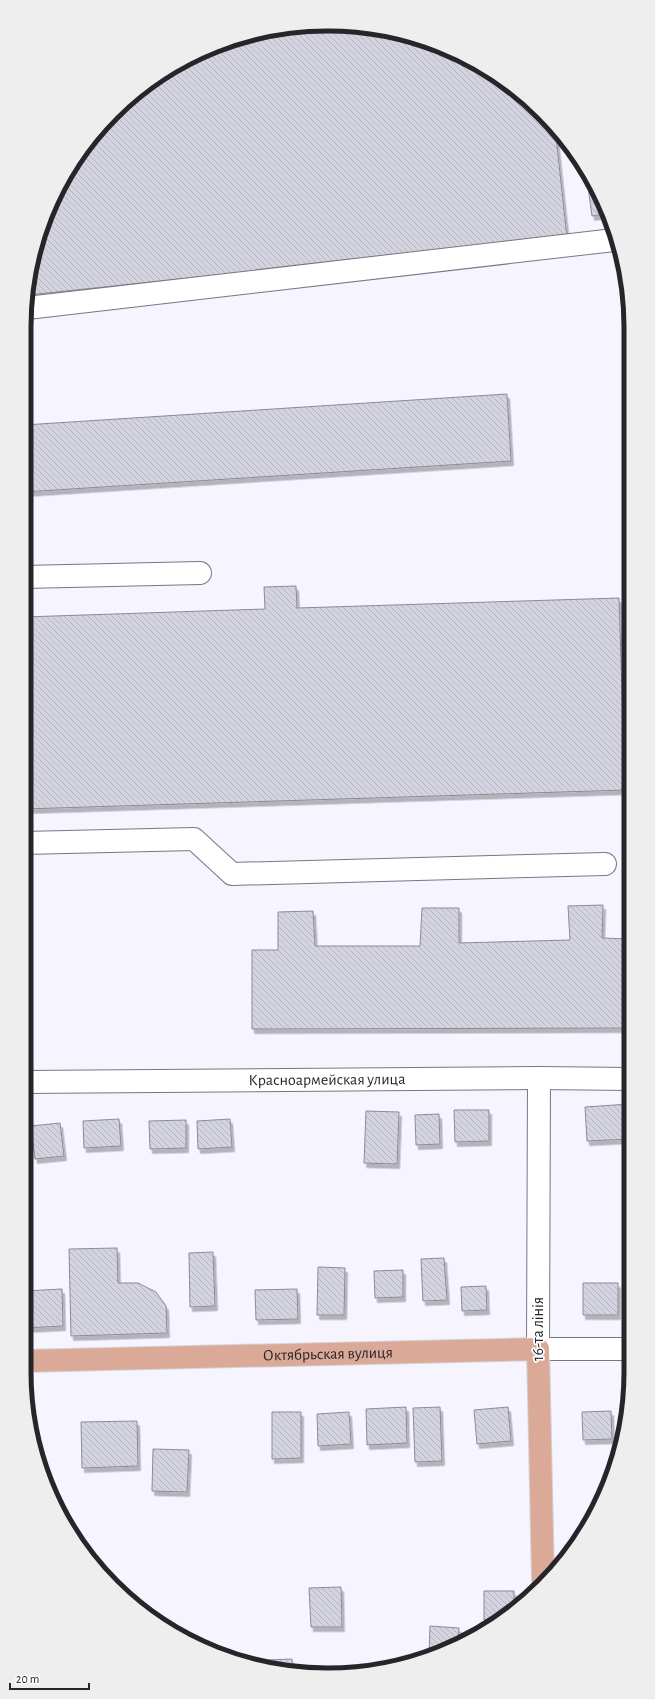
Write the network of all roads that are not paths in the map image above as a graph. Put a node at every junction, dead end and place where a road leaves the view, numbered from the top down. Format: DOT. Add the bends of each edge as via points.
graph roads {
  1 [pos="611,240"];
  2 [pos="32,307"];
  3 [pos="200,572"];
  4 [pos="31,577"];
  5 [pos="31,843"];
  6 [pos="605,864"];
  7 [pos="539,1078"];
  8 [pos="624,1079"];
  9 [pos="31,1082"];
  10 [pos="624,1348"];
  11 [pos="538,1349"];
  12 [pos="31,1362"];
  13 [pos="543,1575"];
  1 -- 2 [label="street"];
  3 -- 4 [label="street"];
  5 -- 6 [label="street" via="194,839 232,874"];
  7 -- 8 [label="street, Красноармейская улица"];
  7 -- 9 [label="street, Красноармейская улица"];
  7 -- 11 [label="street, 16-та лінія"];
  10 -- 11 [label="street, Октябрьская вулиця"];
  11 -- 12 [label="main road, Октябрьская вулиця"];
  11 -- 13 [label="main road, 16-та лінія"];
}
